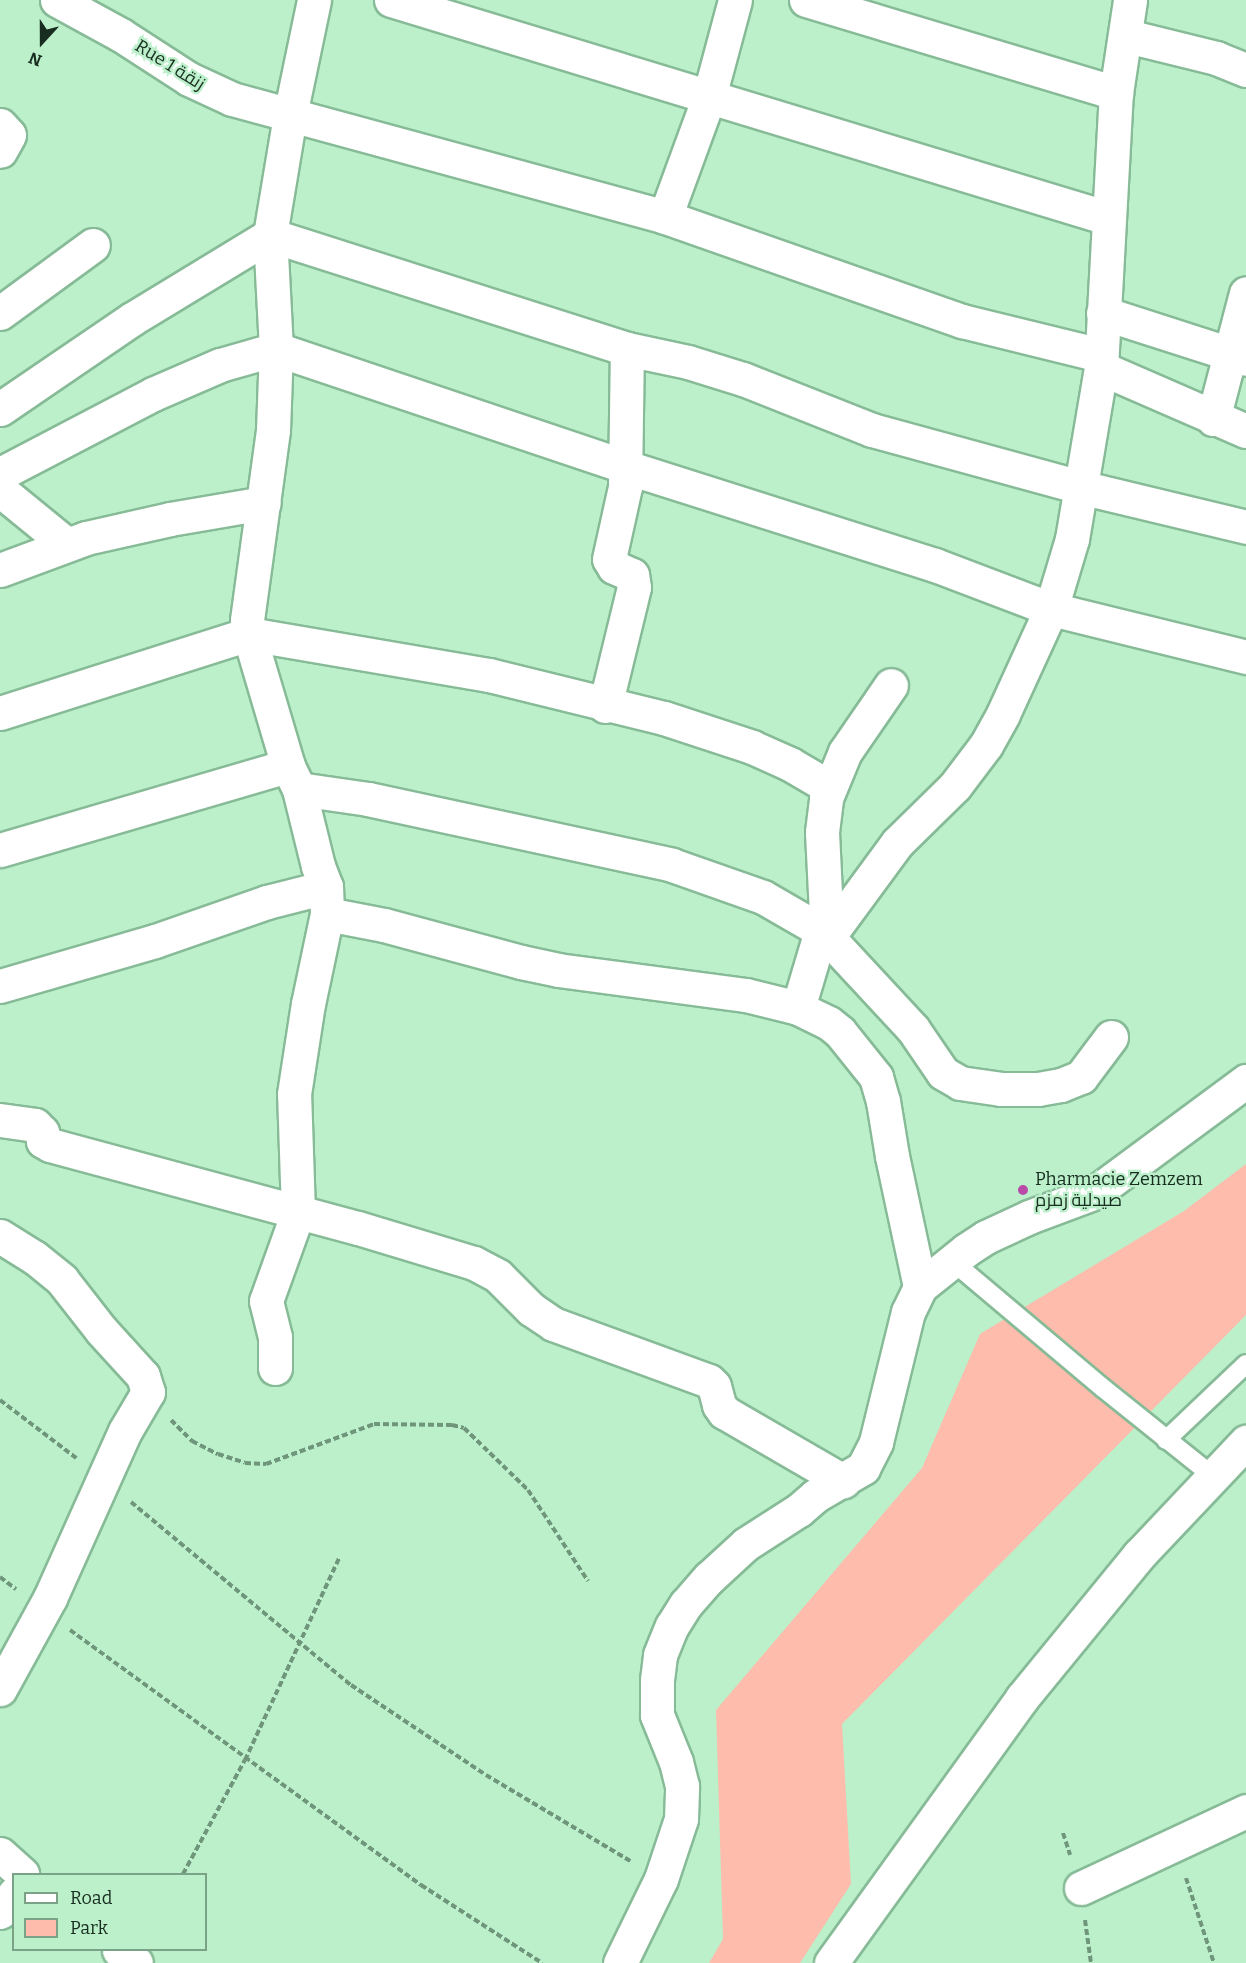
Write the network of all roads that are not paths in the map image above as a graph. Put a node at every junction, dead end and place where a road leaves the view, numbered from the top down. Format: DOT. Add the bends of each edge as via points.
graph roads {
  1 [pos="57,0"];
  2 [pos="314,0"];
  3 [pos="391,0"];
  4 [pos="735,0"];
  5 [pos="806,0"];
  6 [pos="1130,0"];
  7 [pos="1126,36"];
  8 [pos="1246,70"];
  9 [pos="1116,93"];
  10 [pos="709,98"];
  11 [pos="290,115"];
  12 [pos="0,125"];
  13 [pos="0,151"];
  14 [pos="665,217"];
  15 [pos="1108,218"];
  16 [pos="270,235"];
  17 [pos="93,245"];
  18 [pos="1246,293"];
  19 [pos="0,313"];
  20 [pos="1102,313"];
  21 [pos="276,349"];
  22 [pos="627,349"];
  23 [pos="1238,357"];
  24 [pos="1100,362"];
  25 [pos="0,409"];
  26 [pos="1213,419"];
  27 [pos="1246,431"];
  28 [pos="626,467"];
  29 [pos="0,474"];
  30 [pos="1080,487"];
  31 [pos="0,490"];
  32 [pos="264,503"];
  33 [pos="1246,527"];
  34 [pos="66,544"];
  35 [pos="0,570"];
  36 [pos="1051,609"];
  37 [pos="249,634"];
  38 [pos="1246,657"];
  39 [pos="891,685"];
  40 [pos="605,706"];
  41 [pos="0,713"];
  42 [pos="293,777"];
  43 [pos="830,787"];
  44 [pos="0,850"];
  45 [pos="326,900"];
  46 [pos="825,934"];
  47 [pos="0,986"];
  48 [pos="798,1008"];
  49 [pos="1111,1036"];
  50 [pos="1246,1081"];
  51 [pos="0,1120"];
  52 [pos="297,1212"];
  53 [pos="0,1236"];
  54 [pos="952,1261"];
  55 [pos="920,1287"];
  56 [pos="1246,1364"];
  57 [pos="275,1368"];
  58 [pos="1166,1440"];
  59 [pos="1246,1442"];
  60 [pos="1213,1476"];
  61 [pos="843,1481"];
  62 [pos="0,1689"];
  63 [pos="1246,1811"];
  64 [pos="0,1854"];
  65 [pos="20,1873"];
  66 [pos="1081,1888"];
  67 [pos="12,1897"];
  68 [pos="0,1912"];
  69 [pos="620,1963"];
  70 [pos="831,1963"];
  1 -- 11 [label="street, Rue 1 زنقة" via="210,90"];
  2 -- 11 [label="street"];
  3 -- 10 [label="street"];
  4 -- 10 [label="street"];
  5 -- 9 [label="street"];
  6 -- 7 [label="street"];
  7 -- 8 [label="street" via="1216,58"];
  7 -- 9 [label="street"];
  9 -- 15 [label="street"];
  10 -- 14 [label="street"];
  10 -- 15 [label="street"];
  11 -- 14 [label="street, Rue 1 زنقة"];
  11 -- 16 [label="street"];
  12 -- 13 [label="street" via="9,135"];
  14 -- 24 [label="street, Rue 1 زنقة" via="962,321"];
  15 -- 20 [label="street"];
  16 -- 21 [label="street"];
  16 -- 22 [label="street"];
  16 -- 25 [label="street" via="132,319"];
  17 -- 19 [label="street"];
  18 -- 23 [label="street"];
  20 -- 23 [label="street"];
  20 -- 24 [label="street"];
  21 -- 28 [label="street"];
  21 -- 29 [label="street" via="220,365 153,394"];
  21 -- 32 [label="street" via="273,430"];
  22 -- 28 [label="street"];
  22 -- 30 [label="street" via="688,362 743,380 872,430"];
  23 -- 26 [label="street"];
  24 -- 26 [label="street, Rue 1 زنقة"];
  24 -- 30 [label="street"];
  26 -- 27 [label="street, Rue 1 زنقة"];
  28 -- 36 [label="street" via="935,565"];
  28 -- 40 [label="street" via="609,559 614,567 632,575 634,587"];
  30 -- 33 [label="street"];
  30 -- 36 [label="street" via="1072,539"];
  31 -- 34 [label="street"];
  32 -- 34 [label="street" via="170,519"];
  32 -- 37 [label="street" via="248,604"];
  34 -- 35 [label="street"];
  36 -- 38 [label="street"];
  36 -- 46 [label="street" via="986,745 955,786 897,843"];
  37 -- 40 [label="street" via="489,675"];
  37 -- 41 [label="street"];
  37 -- 42 [label="street"];
  39 -- 43 [label="street" via="845,752"];
  40 -- 43 [label="street" via="664,718 752,747"];
  42 -- 44 [label="street"];
  42 -- 45 [label="street"];
  42 -- 46 [label="street" via="368,799 672,865 763,897"];
  43 -- 46 [label="street" via="823,810 828,900"];
  45 -- 47 [label="street" via="267,902 154,941"];
  45 -- 48 [label="street" via="384,925 549,968 746,995"];
  45 -- 52 [label="street" via="294,1094"];
  46 -- 48 [label="street"];
  46 -- 49 [label="street" via="925,1043 939,1068 960,1083 1001,1089 1060,1085 1081,1077"];
  48 -- 55 [label="street" via="840,1032 876,1077"];
  50 -- 54 [label="street" via="1095,1192 986,1237"];
  51 -- 52 [label="street" via="35,1125 42,1132 42,1141 50,1145"];
  52 -- 57 [label="street" via="266,1301 275,1333"];
  52 -- 61 [label="street" via="448,1252 474,1263 498,1276 531,1309 553,1324 709,1381 724,1412"];
  53 -- 62 [label="street" via="62,1280 146,1384 145,1400 124,1431 43,1611"];
  54 -- 55 [label="street"];
  54 -- 58 [label="lane"];
  55 -- 61 [label="street" via="905,1321 872,1452 858,1473"];
  56 -- 58 [label="lane"];
  58 -- 60 [label="lane"];
  59 -- 60 [label="street"];
  60 -- 70 [label="street" via="1139,1555 1022,1698"];
  61 -- 69 [label="street" via="815,1496 735,1553 708,1578 672,1626 660,1655 657,1715 682,1786 681,1819 661,1879"];
  63 -- 66 [label="street"];
  64 -- 65 [label="street"];
  67 -- 68 [label="street"];
}
